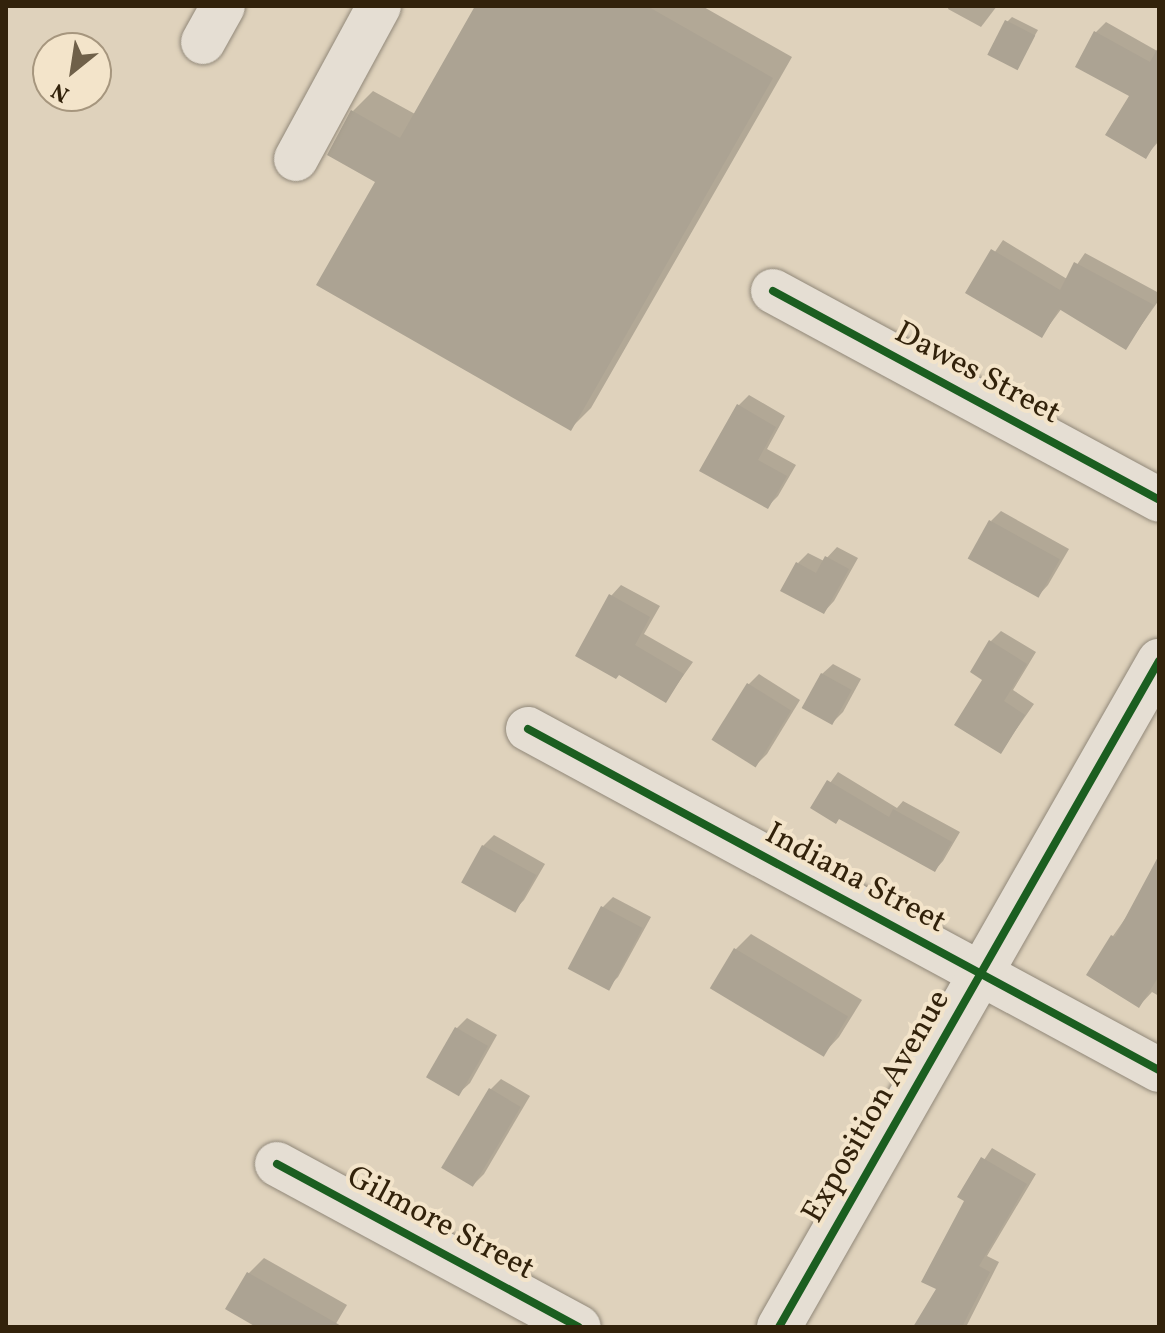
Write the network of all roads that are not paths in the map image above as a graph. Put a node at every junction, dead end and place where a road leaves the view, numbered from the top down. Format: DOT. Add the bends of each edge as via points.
graph roads {
  1 [pos="379,6"];
  2 [pos="296,159"];
  3 [pos="773,291"];
  4 [pos="1159,500"];
  5 [pos="1159,661"];
  6 [pos="528,729"];
  7 [pos="980,974"];
  8 [pos="1159,1070"];
  9 [pos="277,1164"];
  10 [pos="579,1327"];
  11 [pos="779,1327"];
  1 -- 2 [label="street"];
  3 -- 4 [label="street, Dawes Street"];
  5 -- 7 [label="street, Exposition Avenue"];
  6 -- 7 [label="street, Indiana Street"];
  7 -- 8 [label="street, Indiana Street"];
  7 -- 11 [label="street, Exposition Avenue"];
  9 -- 10 [label="street, Gilmore Street"];
}
